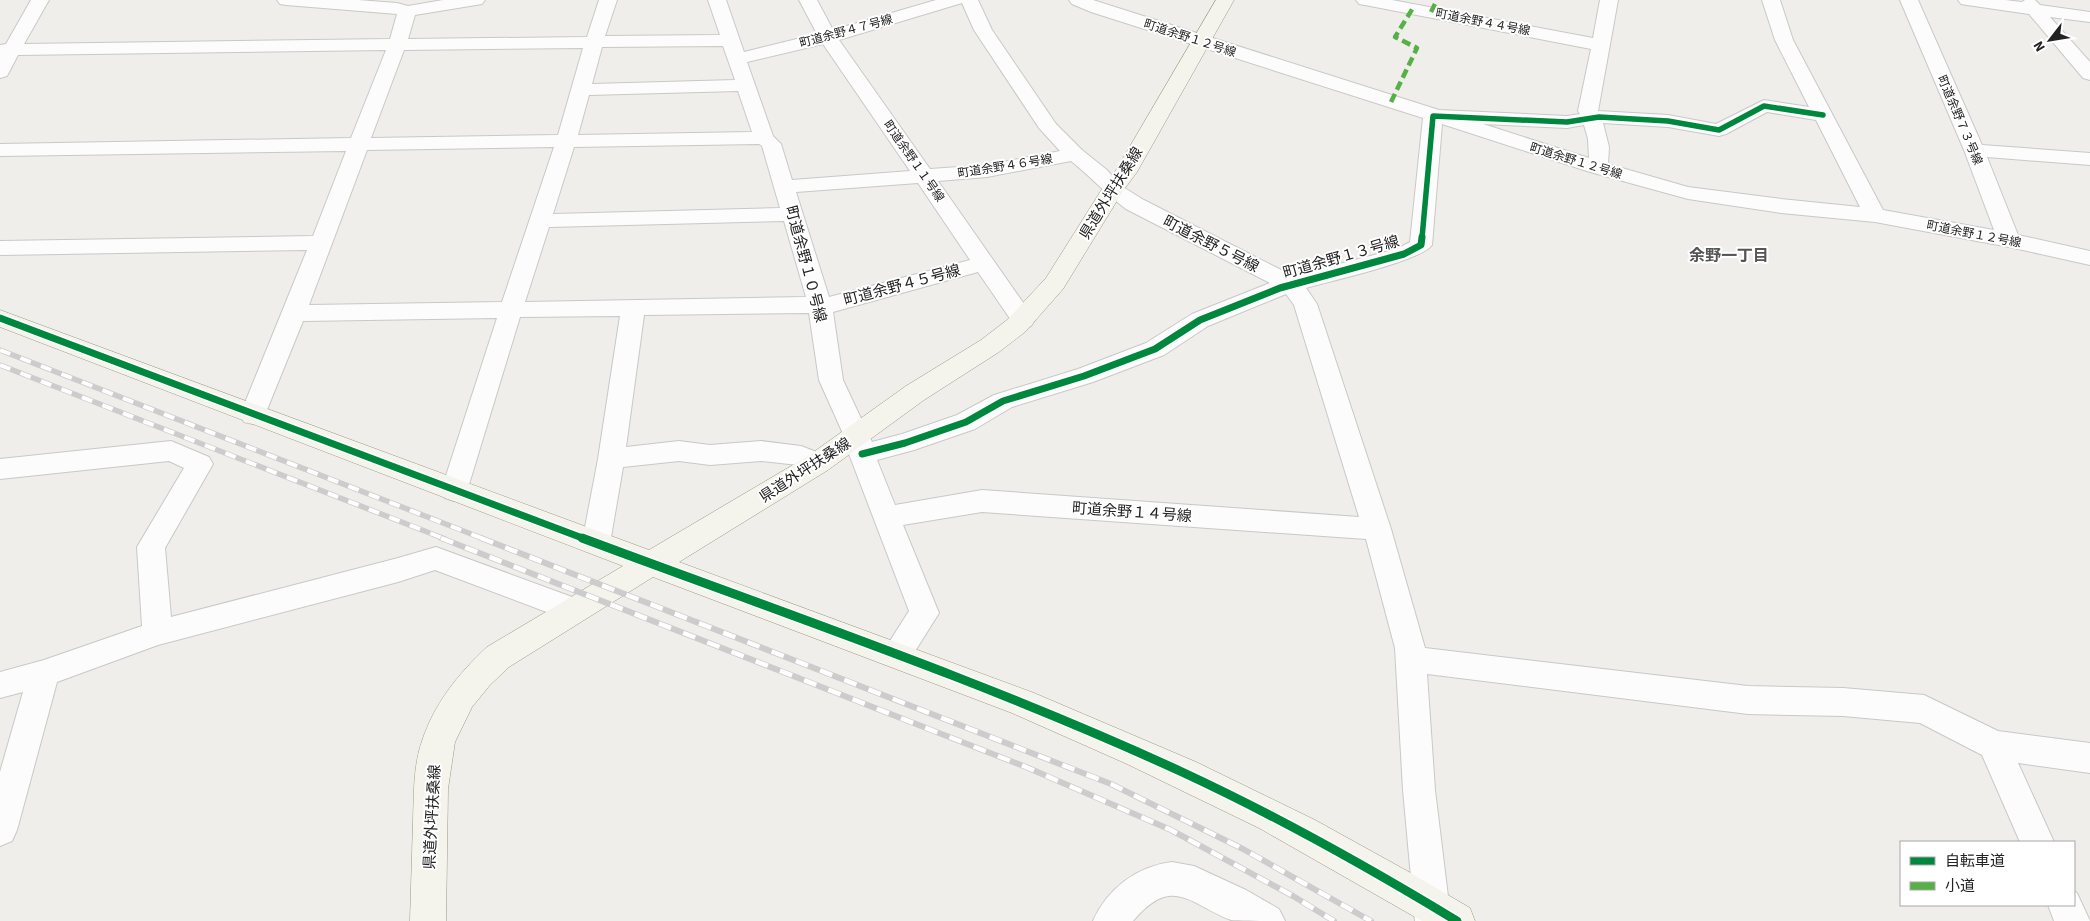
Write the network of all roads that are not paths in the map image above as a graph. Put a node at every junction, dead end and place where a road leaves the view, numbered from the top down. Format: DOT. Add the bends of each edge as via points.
graph roads {
  1 [pos="288,0"];
  2 [pos="476,0"];
  3 [pos="608,0"];
  4 [pos="717,0"];
  5 [pos="808,0"];
  6 [pos="955,0"];
  7 [pos="969,0"];
  8 [pos="1078,0"];
  9 [pos="1225,0"];
  10 [pos="1365,0"];
  11 [pos="1609,0"];
  12 [pos="1770,0"];
  13 [pos="1909,0"];
  14 [pos="1967,0"];
  15 [pos="36,5"];
  16 [pos="2031,5"];
  17 [pos="401,6"];
  18 [pos="2090,18"];
  19 [pos="828,37"];
  20 [pos="1201,41"];
  21 [pos="594,42"];
  22 [pos="397,45"];
  23 [pos="1600,45"];
  24 [pos="734,49"];
  25 [pos="6,50"];
  26 [pos="0,72"];
  27 [pos="2090,74"];
  28 [pos="746,86"];
  29 [pos="582,90"];
  30 [pos="1823,115"];
  31 [pos="1434,116"];
  32 [pos="1592,118"];
  33 [pos="764,138"];
  34 [pos="565,141"];
  35 [pos="359,144"];
  36 [pos="0,150"];
  37 [pos="1974,150"];
  38 [pos="1075,154"];
  39 [pos="2090,159"];
  40 [pos="1597,168"];
  41 [pos="925,177"];
  42 [pos="785,187"];
  43 [pos="1113,189"];
  44 [pos="793,214"];
  45 [pos="1875,214"];
  46 [pos="542,221"];
  47 [pos="2009,240"];
  48 [pos="321,243"];
  49 [pos="0,248"];
  50 [pos="2090,258"];
  51 [pos="984,263"];
  52 [pos="1292,285"];
  53 [pos="820,305"];
  54 [pos="633,308"];
  55 [pos="511,310"];
  56 [pos="294,313"];
  57 [pos="0,318"];
  58 [pos="1023,320"];
  59 [pos="252,415"];
  60 [pos="860,445"];
  61 [pos="611,459"];
  62 [pos="818,463"];
  63 [pos="0,469"];
  64 [pos="454,491"];
  65 [pos="888,517"];
  66 [pos="1377,529"];
  67 [pos="596,543"];
  68 [pos="651,564"];
  69 [pos="573,610"];
  70 [pos="157,633"];
  71 [pos="1410,654"];
  72 [pos="896,655"];
  73 [pos="44,673"];
  74 [pos="0,685"];
  75 [pos="1994,745"];
  76 [pos="2090,758"];
  77 [pos="0,830"];
  78 [pos="2037,841"];
  79 [pos="2065,906"];
  80 [pos="1440,916"];
  81 [pos="428,921"];
  82 [pos="1111,921"];
  83 [pos="1267,921"];
  84 [pos="2072,921"];
  1 -- 17 [label="street"];
  2 -- 17 [label="street"];
  3 -- 21 [label="street"];
  4 -- 24 [label="street, 町道余野１０号線"];
  5 -- 19 [label="street, 町道余野１１号線"];
  6 -- 19 [label="street, 町道余野４７号線"];
  7 -- 38 [label="street, 町道余野５号線" via="983,30 1049,128"];
  8 -- 20 [label="street, 町道余野１２号線"];
  9 -- 20 [label="main road, 県道外坪扶桑線"];
  10 -- 23 [label="street, 町道余野４４号線"];
  11 -- 23 [label="street"];
  12 -- 30 [label="street" via="1784,40"];
  13 -- 37 [label="street, 町道余野７３号線"];
  14 -- 16 [label="street"];
  15 -- 25 [label="street"];
  16 -- 18 [label="street"];
  16 -- 27 [label="street"];
  17 -- 22 [label="street"];
  19 -- 24 [label="street, 町道余野４７号線"];
  19 -- 41 [label="street, 町道余野１１号線"];
  20 -- 31 [label="street, 町道余野１２号線"];
  20 -- 43 [label="main road, 県道外坪扶桑線"];
  21 -- 22 [label="street, 町道余野４７号線"];
  21 -- 24 [label="street, 町道余野４７号線"];
  21 -- 29 [label="street"];
  22 -- 25 [label="street, 町道余野４７号線"];
  22 -- 35 [label="street"];
  23 -- 32 [label="street" via="1588,111"];
  24 -- 28 [label="street, 町道余野１０号線"];
  25 -- 26 [label="street"];
  28 -- 29 [label="street"];
  28 -- 33 [label="street, 町道余野１０号線"];
  29 -- 34 [label="street"];
  30 -- 32 [label="street" via="1764,106 1719,130 1668,121"];
  30 -- 45 [label="street"];
  31 -- 32 [label="street" via="1567,122"];
  31 -- 40 [label="street, 町道余野１２号線"];
  31 -- 52 [label="street, 町道余野１３号線" via="1421,245 1404,254"];
  32 -- 40 [label="street" via="1600,161"];
  33 -- 34 [label="street"];
  33 -- 42 [label="street, 町道余野１０号線" via="771,144"];
  34 -- 35 [label="street"];
  34 -- 46 [label="street"];
  35 -- 36 [label="street"];
  35 -- 48 [label="street"];
  37 -- 39 [label="street"];
  37 -- 47 [label="street, 町道余野７３号線"];
  38 -- 41 [label="street, 町道余野４６号線" via="987,171"];
  38 -- 43 [label="street, 町道余野５号線"];
  40 -- 45 [label="street, 町道余野１２号線" via="1688,193 1781,206"];
  41 -- 42 [label="street, 町道余野４６号線"];
  41 -- 51 [label="street, 町道余野１１号線"];
  42 -- 44 [label="street, 町道余野１０号線"];
  43 -- 52 [label="street, 町道余野５号線" via="1134,204"];
  43 -- 58 [label="main road, 県道外坪扶桑線" via="1055,283"];
  44 -- 46 [label="street"];
  44 -- 53 [label="street, 町道余野１０号線"];
  45 -- 47 [label="street, 町道余野１２号線"];
  46 -- 55 [label="street"];
  47 -- 50 [label="street, 町道余野１２号線"];
  48 -- 49 [label="street"];
  48 -- 56 [label="street"];
  51 -- 53 [label="street, 町道余野４５号線" via="834,304"];
  51 -- 58 [label="street, 町道余野１１号線"];
  52 -- 60 [label="street, 町道余野１３号線" via="1200,320 1156,349 1003,401 966,422 905,443"];
  52 -- 66 [label="street, 町道余野５号線" via="1305,304"];
  53 -- 54 [label="street, 町道余野４５号線"];
  53 -- 60 [label="street, 町道余野１０号線" via="831,380"];
  54 -- 55 [label="street, 町道余野４５号線"];
  54 -- 61 [label="street"];
  55 -- 56 [label="street, 町道余野４５号線"];
  55 -- 64 [label="street"];
  56 -- 59 [label="street"];
  57 -- 59 [label="main road"];
  58 -- 60 [label="main road, 県道外坪扶桑線" via="990,346 915,394"];
  59 -- 64 [label="main road"];
  60 -- 62 [label="main road, 県道外坪扶桑線"];
  60 -- 65 [label="street, 町道余野１０号線"];
  61 -- 62 [label="street" via="679,451 710,455 761,451 802,456"];
  61 -- 67 [label="street"];
  62 -- 68 [label="main road, 県道外坪扶桑線"];
  63 -- 70 [label="street" via="171,451 200,464 151,547"];
  64 -- 67 [label="main road"];
  65 -- 66 [label="street, 町道余野１４号線" via="982,501"];
  65 -- 72 [label="street, 町道余野１０号線" via="924,614"];
  66 -- 71 [label="street, 町道余野５号線"];
  67 -- 68 [label="main road"];
  68 -- 69 [label="main road, 県道外坪扶桑線"];
  68 -- 72 [label="main road"];
  69 -- 70 [label="street" via="436,558"];
  69 -- 81 [label="main road, 県道外坪扶桑線" via="498,657 473,682 448,719 438,742 431,789"];
  70 -- 73 [label="street"];
  71 -- 75 [label="street" via="1748,700 1843,702 1924,709"];
  71 -- 80 [label="street, 町道余野５号線" via="1419,790"];
  72 -- 80 [label="main road" via="1024,703 1200,780 1274,818"];
  73 -- 74 [label="street"];
  73 -- 77 [label="street"];
  75 -- 76 [label="street"];
  75 -- 78 [label="street"];
  79 -- 84 [label="street"];
  82 -- 83 [label="street" via="1133,895 1146,887 1174,879 1216,894"];
}
